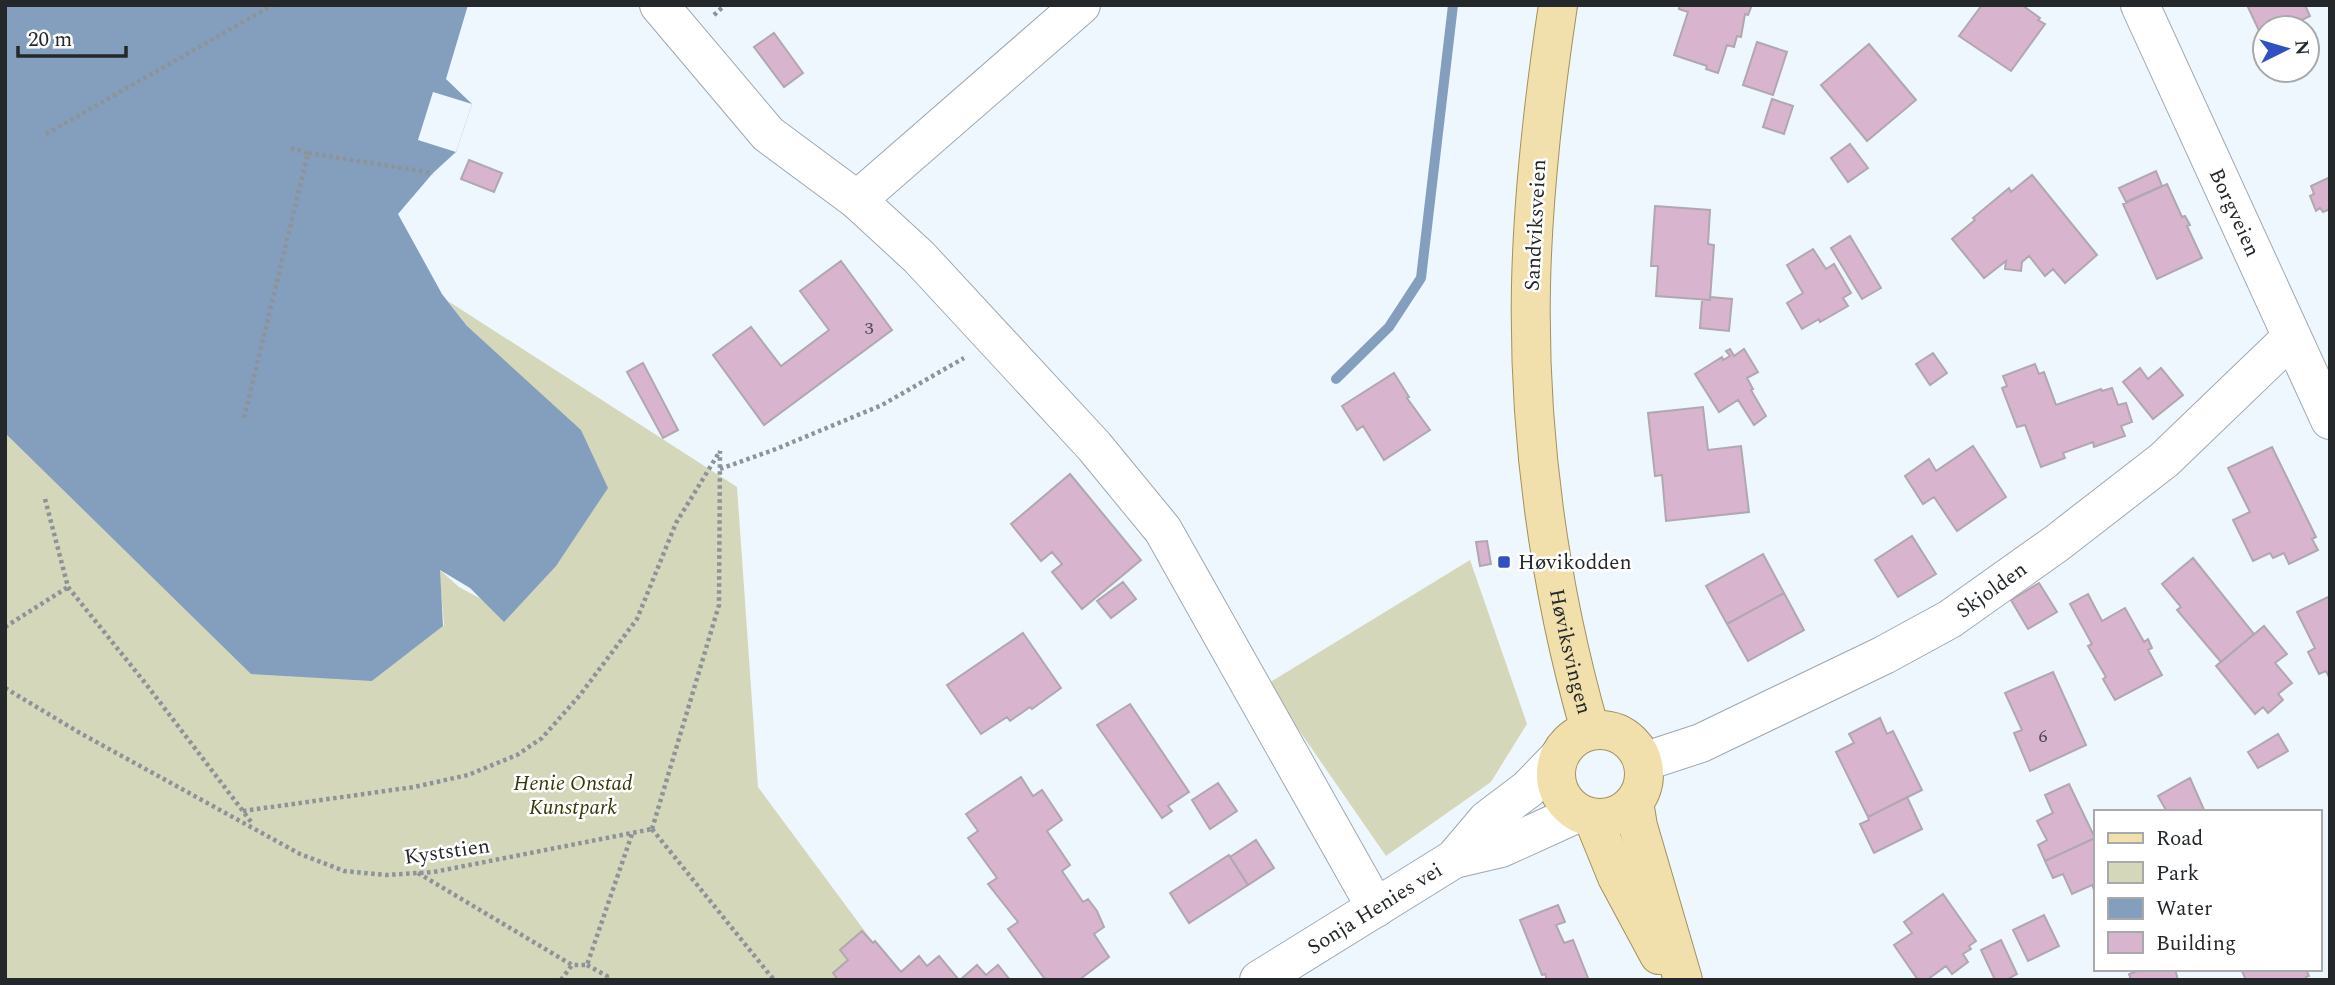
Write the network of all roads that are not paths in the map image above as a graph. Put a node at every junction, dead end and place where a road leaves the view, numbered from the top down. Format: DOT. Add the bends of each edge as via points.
graph roads {
  1 [pos="659,5"];
  2 [pos="1081,5"];
  3 [pos="1558,5"];
  4 [pos="2140,5"];
  5 [pos="857,200"];
  6 [pos="2291,338"];
  7 [pos="2330,420"];
  8 [pos="1536,446"];
  9 [pos="1590,730"];
  10 [pos="1557,759"];
  11 [pos="1643,762"];
  12 [pos="1634,802"];
  13 [pos="1586,815"];
  14 [pos="1454,859"];
  15 [pos="1376,908"];
  16 [pos="1259,980"];
  17 [pos="1673,980"];
  18 [pos="1683,980"];
  1 -- 5 [label="street" via="768,134"];
  2 -- 5 [label="street"];
  3 -- 8 [label="main road, Sandviksveien" via="1544,99 1532,272"];
  4 -- 6 [label="street, Borgveien"];
  5 -- 15 [label="street" via="919,257 996,340 1094,446 1163,530"];
  6 -- 7 [label="street, Borgveien"];
  6 -- 11 [label="street, Skjolden" via="2164,460 1950,619 1701,743"];
  8 -- 9 [label="main road, Høviksvingen" via="1562,613"];
  9 -- 10 [label="main road" via="1566,744"];
  9 -- 11 [label="main road" via="1618,733"];
  10 -- 13 [label="main road" via="1559,793"];
  10 -- 14 [label="street, Sonja Henies vei" via="1488,820"];
  11 -- 12 [label="main road" via="1642,789"];
  12 -- 13 [label="main road" via="1616,816"];
  12 -- 18 [label="main road"];
  13 -- 14 [label="street, Sonja Henies vei" via="1501,848"];
  13 -- 17 [label="main road"];
  14 -- 15 [label="street, Sonja Henies vei"];
  15 -- 16 [label="street, Sonja Henies vei"];
}
